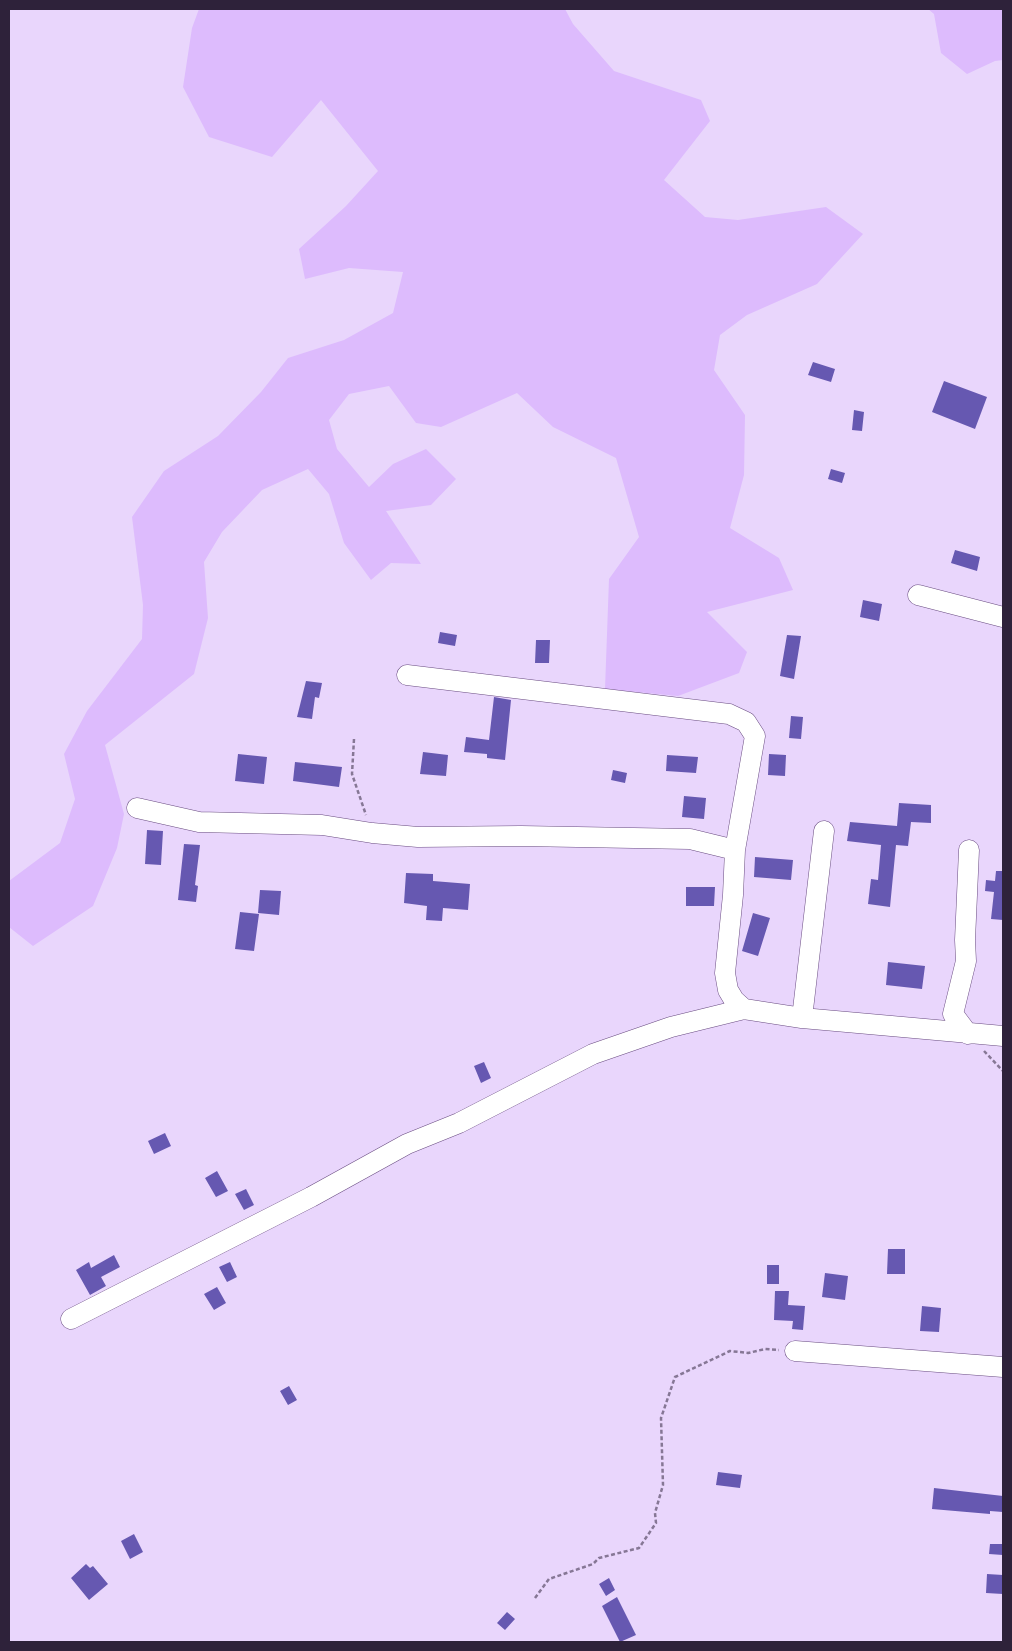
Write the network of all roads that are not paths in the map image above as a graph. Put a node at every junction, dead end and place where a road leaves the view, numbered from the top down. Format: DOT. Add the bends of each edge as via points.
graph roads {
  1 [pos="918,596"];
  2 [pos="1003,617"];
  3 [pos="407,675"];
  4 [pos="137,808"];
  5 [pos="824,831"];
  6 [pos="735,850"];
  7 [pos="969,850"];
  8 [pos="744,1009"];
  9 [pos="802,1018"];
  10 [pos="968,1034"];
  11 [pos="1003,1036"];
  12 [pos="71,1319"];
  13 [pos="795,1351"];
  14 [pos="1003,1367"];
  1 -- 2 [label="street"];
  3 -- 6 [label="street" via="730,714 746,722 755,736"];
  4 -- 6 [label="street" via="199,822 322,824 418,837 690,839"];
  5 -- 9 [label="street"];
  6 -- 8 [label="street" via="725,973 728,990"];
  7 -- 10 [label="street" via="966,961 953,1014"];
  8 -- 9 [label="street"];
  8 -- 12 [label="street" via="671,1027 593,1054 459,1123 407,1144 311,1197"];
  9 -- 10 [label="street"];
  10 -- 11 [label="street"];
  13 -- 14 [label="street"];
}
